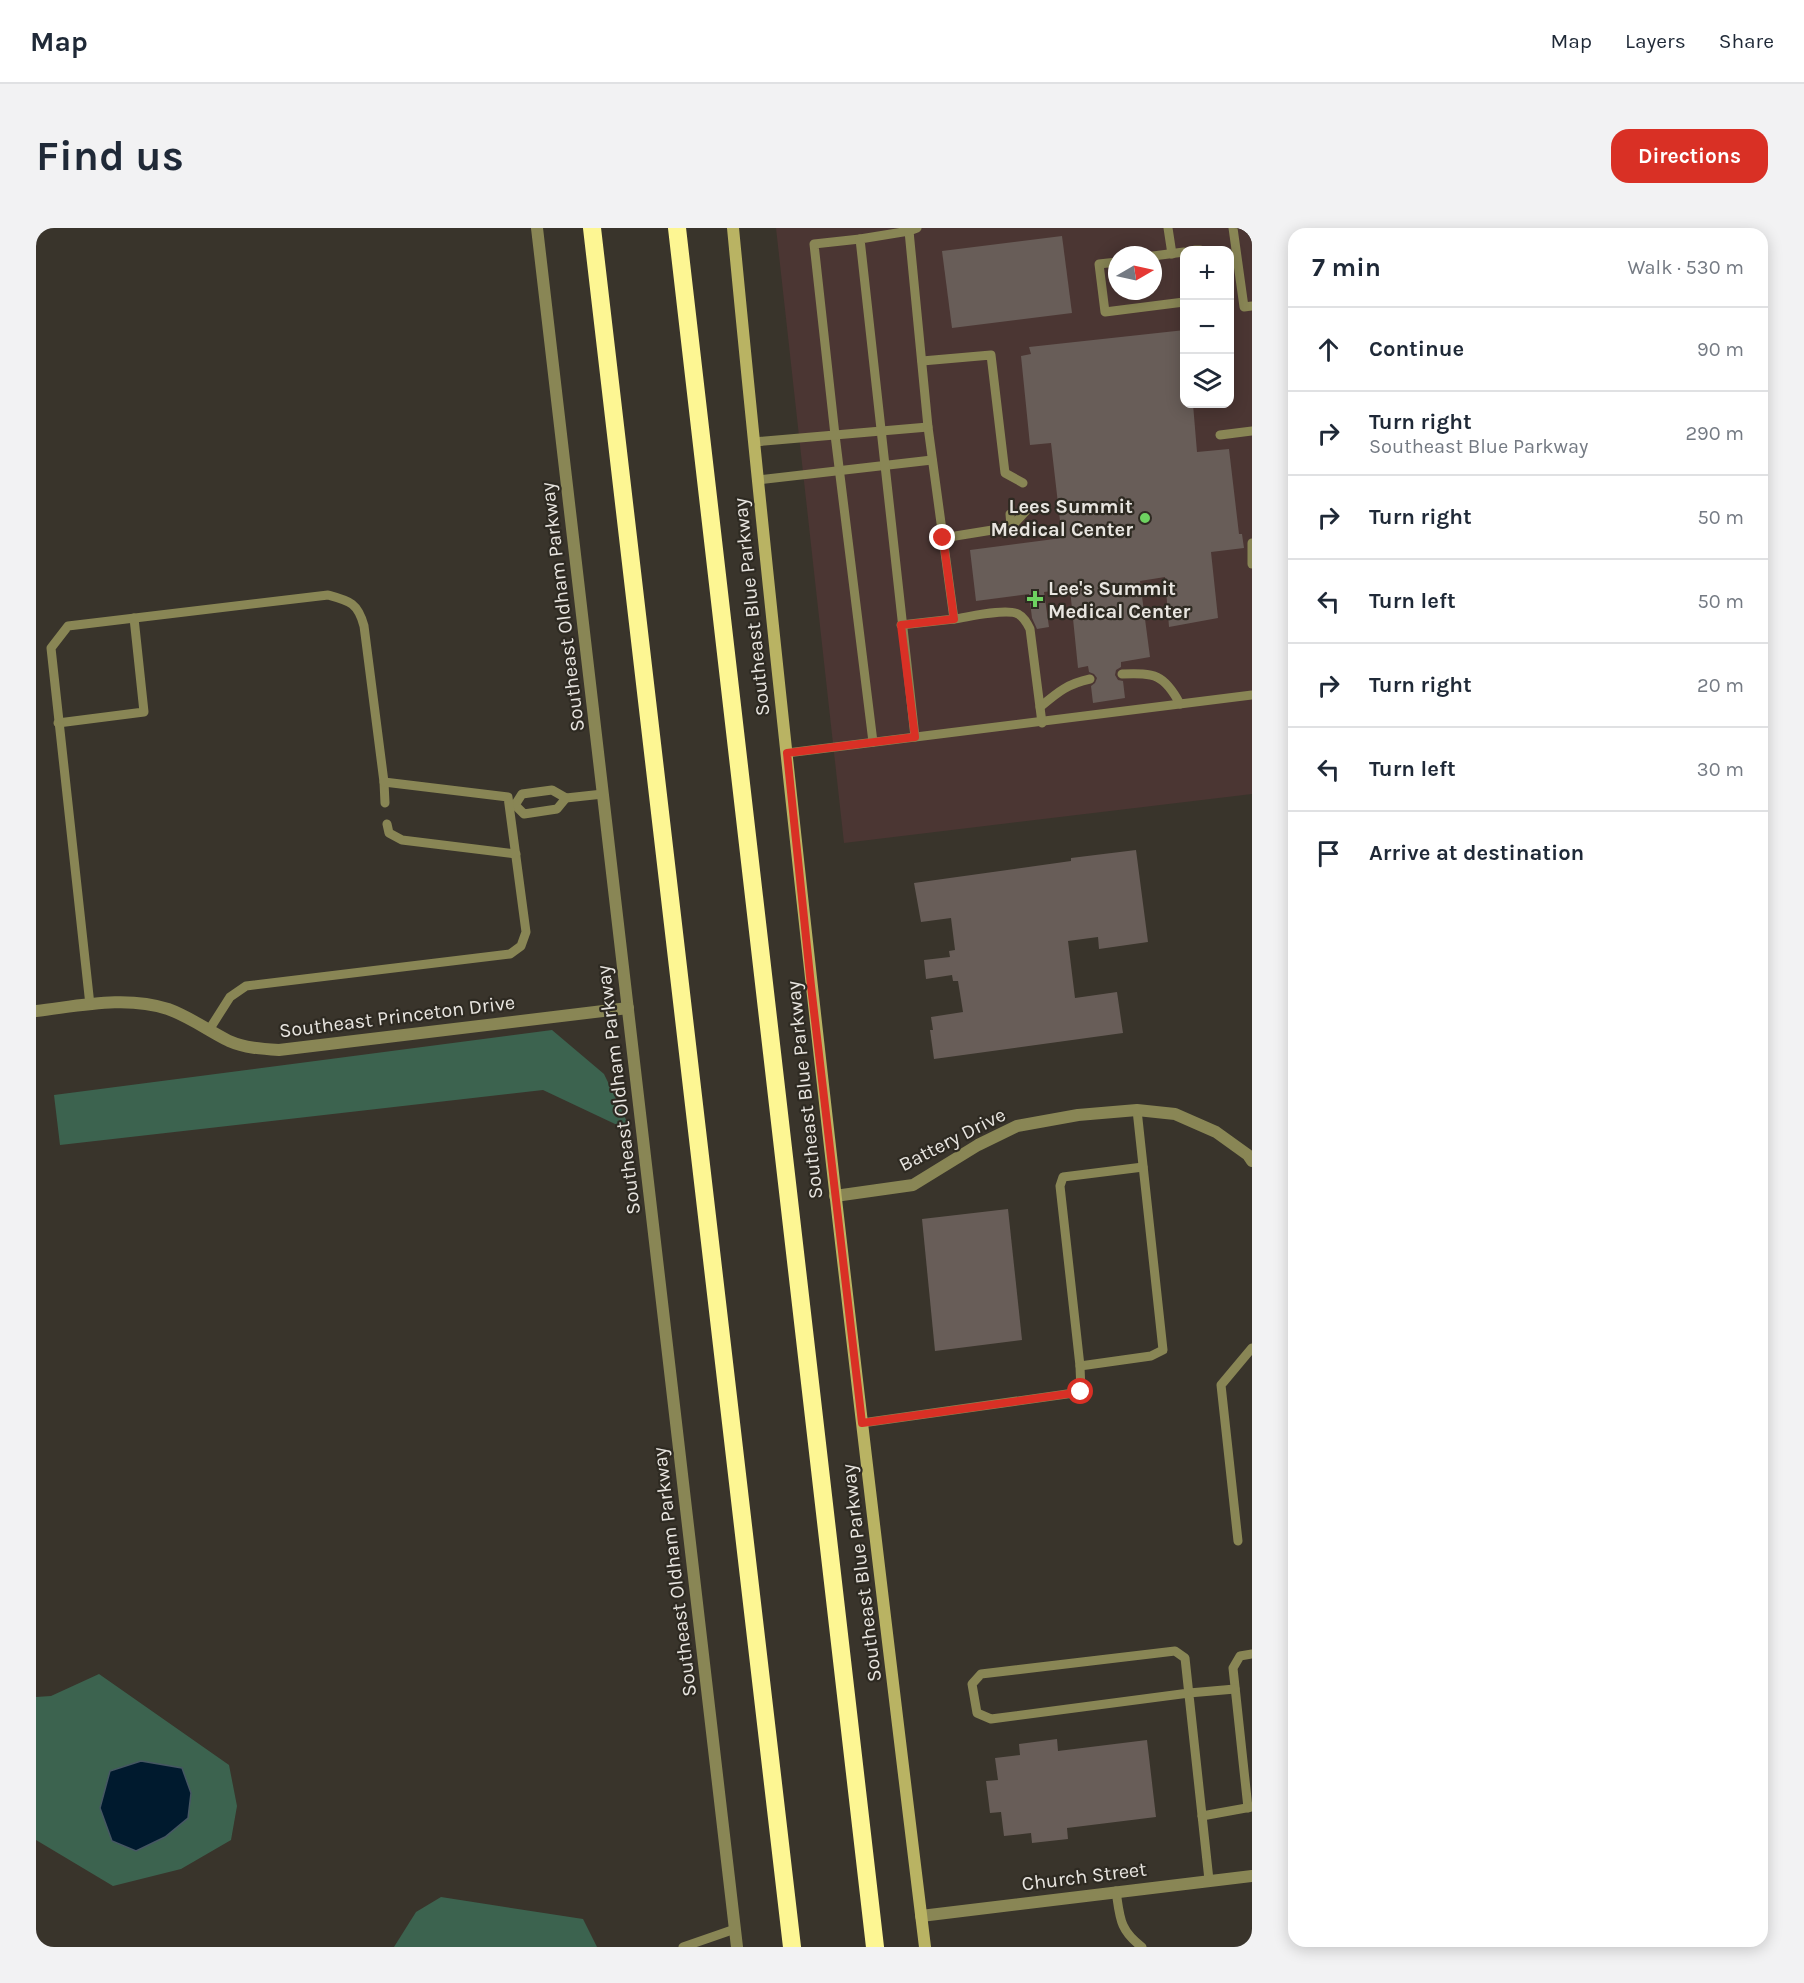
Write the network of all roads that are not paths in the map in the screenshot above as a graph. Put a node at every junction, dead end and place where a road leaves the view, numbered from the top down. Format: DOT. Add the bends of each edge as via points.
graph roads {
  1 [pos="537,228"];
  2 [pos="592,228"];
  3 [pos="677,228"];
  4 [pos="733,228"];
  5 [pos="1168,228"];
  6 [pos="1233,228"];
  7 [pos="913,230"];
  8 [pos="860,239"];
  9 [pos="1180,253"];
  10 [pos="1172,254"];
  11 [pos="1162,255"];
  12 [pos="1108,263"];
  13 [pos="1180,303"];
  14 [pos="1252,306"];
  15 [pos="922,361"];
  16 [pos="928,427"];
  17 [pos="882,431"];
  18 [pos="1252,431"];
  19 [pos="835,435"];
  20 [pos="1220,435"];
  21 [pos="754,442"];
  22 [pos="932,460"];
  23 [pos="885,465"];
  24 [pos="839,470"];
  25 [pos="1005,473"];
  26 [pos="757,480"];
  27 [pos="1023,483"];
  28 [pos="1007,485"];
  29 [pos="1026,511"];
  30 [pos="1010,514"];
  31 [pos="1011,527"];
  32 [pos="943,538"];
  33 [pos="1252,543"];
  34 [pos="1252,564"];
  35 [pos="134,618"];
  36 [pos="954,619"];
  37 [pos="901,625"];
  38 [pos="1122,674"];
  39 [pos="1090,679"];
  40 [pos="1252,695"];
  41 [pos="1180,704"];
  42 [pos="1040,707"];
  43 [pos="58,723"];
  44 [pos="1042,723"];
  45 [pos="915,737"];
  46 [pos="873,742"];
  47 [pos="787,753"];
  48 [pos="384,782"];
  49 [pos="603,794"];
  50 [pos="566,798"];
  51 [pos="385,803"];
  52 [pos="512,805"];
  53 [pos="387,824"];
  54 [pos="516,854"];
  55 [pos="90,1005"];
  56 [pos="628,1008"];
  57 [pos="36,1011"];
  58 [pos="209,1030"];
  59 [pos="1137,1110"];
  60 [pos="1252,1161"];
  61 [pos="1143,1167"];
  62 [pos="835,1196"];
  63 [pos="1252,1348"];
  64 [pos="1080,1366"];
  65 [pos="862,1423"];
  66 [pos="1238,1541"];
  67 [pos="1252,1654"];
  68 [pos="1236,1689"];
  69 [pos="1189,1693"];
  70 [pos="1250,1807"];
  71 [pos="1202,1816"];
  72 [pos="1252,1876"];
  73 [pos="1209,1880"];
  74 [pos="1116,1891"];
  75 [pos="921,1916"];
  76 [pos="735,1929"];
  77 [pos="682,1947"];
  78 [pos="737,1947"];
  79 [pos="792,1947"];
  80 [pos="874,1947"];
  81 [pos="925,1947"];
  82 [pos="1142,1947"];
  1 -- 49 [label="street, Southeast Oldham Parkway"];
  2 -- 79 [label="highway"];
  3 -- 80 [label="highway"];
  4 -- 21 [label="street, Southeast Blue Parkway"];
  5 -- 10 [label="lane"];
  6 -- 14 [label="lane" via="1244,307"];
  7 -- 8 [label="lane"];
  7 -- 15 [label="lane"];
  8 -- 17 [label="lane"];
  8 -- 19 [label="lane" via="814,244"];
  9 -- 10 [label="lane"];
  10 -- 11 [label="lane"];
  12 -- 13 [label="lane" via="1099,264 1105,312"];
  15 -- 16 [label="lane"];
  15 -- 25 [label="lane" via="991,355"];
  16 -- 17 [label="lane"];
  16 -- 22 [label="lane"];
  17 -- 19 [label="lane"];
  17 -- 23 [label="lane"];
  18 -- 20 [label="lane"];
  19 -- 21 [label="lane"];
  19 -- 24 [label="lane"];
  21 -- 26 [label="street, Southeast Blue Parkway"];
  22 -- 23 [label="lane"];
  22 -- 32 [label="lane"];
  23 -- 24 [label="lane"];
  23 -- 37 [label="lane"];
  24 -- 26 [label="lane"];
  24 -- 46 [label="lane"];
  25 -- 27 [label="lane"];
  25 -- 28 [label="lane"];
  26 -- 47 [label="street, Southeast Blue Parkway"];
  29 -- 31 [label="lane"];
  30 -- 31 [label="lane"];
  31 -- 32 [label="lane"];
  32 -- 36 [label="lane"];
  33 -- 34 [label="lane"];
  35 -- 43 [label="lane" via="68,626 51,648"];
  35 -- 43 [label="lane" via="144,712"];
  35 -- 48 [label="lane" via="328,595 349,601 360,613 364,626"];
  36 -- 37 [label="lane"];
  36 -- 42 [label="lane" via="1007,612 1025,619 1030,629"];
  37 -- 45 [label="lane"];
  38 -- 41 [label="lane" via="1156,676 1170,685"];
  39 -- 42 [label="lane" via="1067,686"];
  40 -- 41 [label="lane"];
  41 -- 44 [label="lane"];
  42 -- 44 [label="lane"];
  43 -- 55 [label="lane"];
  44 -- 45 [label="lane"];
  45 -- 46 [label="lane"];
  46 -- 47 [label="lane"];
  47 -- 62 [label="street, Southeast Blue Parkway"];
  48 -- 51 [label="lane"];
  48 -- 52 [label="lane" via="508,797"];
  49 -- 50 [label="lane"];
  49 -- 56 [label="street, Southeast Oldham Parkway"];
  50 -- 52 [label="lane" via="552,790 522,794"];
  50 -- 52 [label="lane" via="557,809 524,814"];
  52 -- 54 [label="lane"];
  53 -- 54 [label="lane" via="389,833 402,840"];
  54 -- 58 [label="lane" via="526,932 521,946 510,954 246,986 230,997"];
  55 -- 57 [label="street, Southeast Princeton Drive"];
  55 -- 58 [label="street, Southeast Princeton Drive" via="146,1003 170,1010"];
  56 -- 58 [label="street, Southeast Princeton Drive" via="279,1050 253,1049"];
  56 -- 76 [label="street, Southeast Oldham Parkway"];
  59 -- 60 [label="street, Battery Drive" via="1175,1114 1216,1131"];
  59 -- 61 [label="lane"];
  59 -- 62 [label="street, Battery Drive" via="1017,1126 913,1185"];
  61 -- 64 [label="lane" via="1163,1350 1151,1356"];
  61 -- 64 [label="lane" via="1063,1177 1060,1186"];
  62 -- 65 [label="street, Southeast Blue Parkway"];
  63 -- 66 [label="lane" via="1221,1385"];
  64 -- 65 [label="lane" via="1081,1392"];
  65 -- 75 [label="street, Southeast Blue Parkway"];
  67 -- 68 [label="lane" via="1240,1656 1233,1668"];
  68 -- 69 [label="lane"];
  68 -- 70 [label="lane"];
  69 -- 69 [label="lane" via="1185,1658 1175,1651 981,1674 972,1684 977,1713 991,1719"];
  69 -- 71 [label="lane"];
  70 -- 71 [label="lane"];
  71 -- 73 [label="lane"];
  72 -- 73 [label="street, Church Street"];
  73 -- 74 [label="street, Church Street"];
  74 -- 75 [label="street, Church Street"];
  74 -- 82 [label="lane" via="1121,1922 1130,1938"];
  75 -- 81 [label="street, Southeast Blue Parkway"];
  76 -- 77 [label="lane"];
  76 -- 78 [label="street, Southeast Oldham Parkway"];
}
